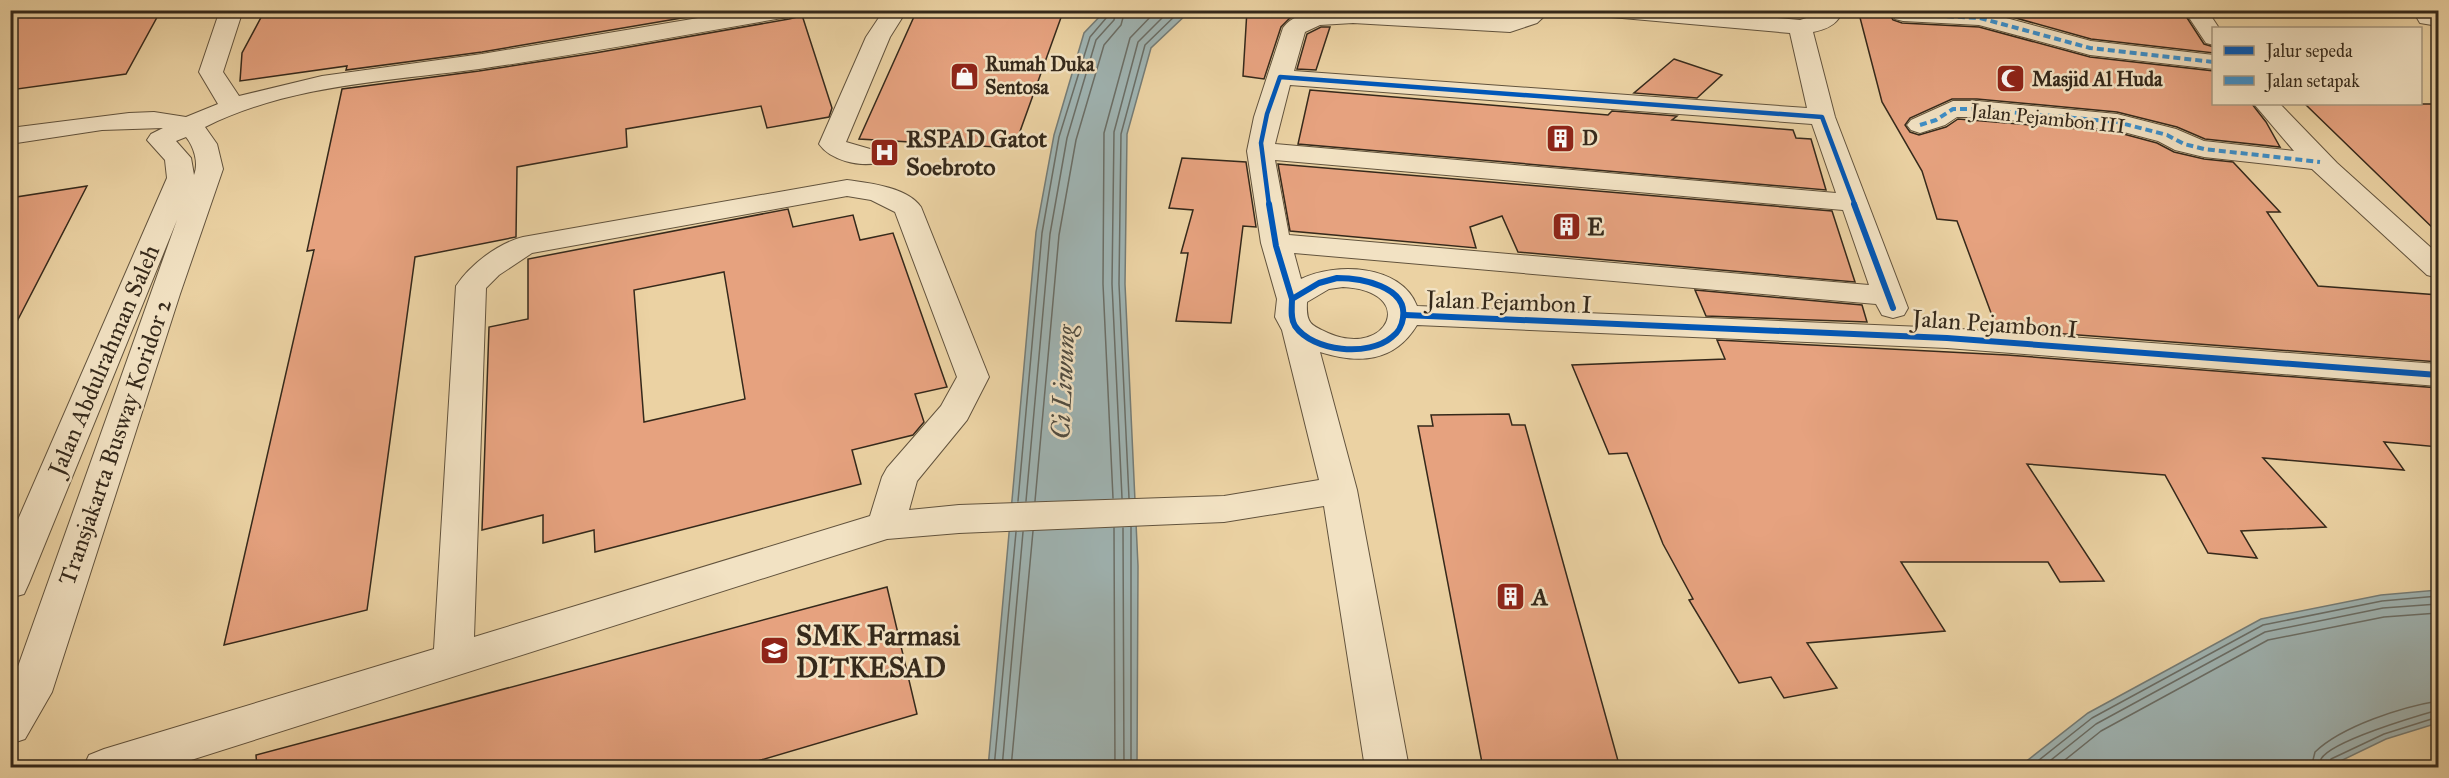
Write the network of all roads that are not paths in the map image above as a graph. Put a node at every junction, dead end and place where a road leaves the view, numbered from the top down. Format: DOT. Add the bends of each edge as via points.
graph roads {
  1 [pos="232,10"];
  2 [pos="788,10"];
  3 [pos="896,10"];
  4 [pos="1540,10"];
  5 [pos="1611,10"];
  6 [pos="1827,10"];
  7 [pos="2195,10"];
  8 [pos="1674,14"];
  9 [pos="1903,14"];
  10 [pos="1800,27"];
  11 [pos="2212,35"];
  12 [pos="2212,62"];
  13 [pos="1280,77"];
  14 [pos="2267,105"];
  15 [pos="233,106"];
  16 [pos="1822,117"];
  17 [pos="1920,125"];
  18 [pos="173,132"];
  19 [pos="10,136"];
  20 [pos="10,144"];
  21 [pos="1260,151"];
  22 [pos="868,157"];
  23 [pos="2320,162"];
  24 [pos="1854,203"];
  25 [pos="1276,243"];
  26 [pos="2439,269"];
  27 [pos="1295,314"];
  28 [pos="1405,315"];
  29 [pos="2439,375"];
  30 [pos="1340,490"];
  31 [pos="886,525"];
  32 [pos="21,533"];
  33 [pos="10,583"];
  34 [pos="453,661"];
  35 [pos="10,726"];
  36 [pos="104,768"];
  37 [pos="1387,768"];
  1 -- 15 [label="street" via="211,72"];
  2 -- 15 [label="street" via="324,85"];
  3 -- 22 [label="street" via="878,37 832,144 844,152"];
  4 -- 13 [label="street" via="1510,24 1353,16 1315,18 1294,28"];
  5 -- 8 [label="street"];
  6 -- 10 [label="street" via="1828,18"];
  7 -- 11 [label="street"];
  8 -- 10 [label="street"];
  9 -- 12 [label="street" via="1980,18 2090,48"];
  10 -- 16 [label="street"];
  13 -- 16 [label="street"];
  13 -- 21 [label="street"];
  14 -- 23 [label="street"];
  15 -- 18 [label="street"];
  16 -- 24 [label="street"];
  17 -- 23 [label="street, Jalan Pejambon III" via="1953,109 2106,120 2204,149"];
  18 -- 19 [label="street" via="128,120"];
  18 -- 20 [label="street" via="109,133"];
  18 -- 32 [label="street, Jalan Abdulrahman Saleh" via="181,178"];
  18 -- 35 [label="street, Transjakarta Busway Koridor 2" via="203,139 210,169 31,692"];
  21 -- 24 [label="street"];
  21 -- 25 [label="street"];
  23 -- 26 [label="street"];
  24 -- 25 [label="street" via="1891,302"];
  25 -- 27 [label="street"];
  27 -- 28 [label="street" via="1314,341 1336,348 1379,345 1401,328"];
  27 -- 28 [label="street" via="1320,282 1337,278 1374,283 1389,290 1400,301"];
  27 -- 30 [label="street"];
  28 -- 29 [label="street, Jalan Pejambon I" via="1947,338"];
  30 -- 31 [label="street" via="1224,509"];
  30 -- 37 [label="street"];
  31 -- 34 [label="street"];
  31 -- 34 [label="street" via="900,477 955,412 973,377 907,207 878,193 847,188 523,246 488,268 471,286"];
  32 -- 33 [label="street, Jalan Abdulrahman Saleh"];
  34 -- 36 [label="street"];
}
